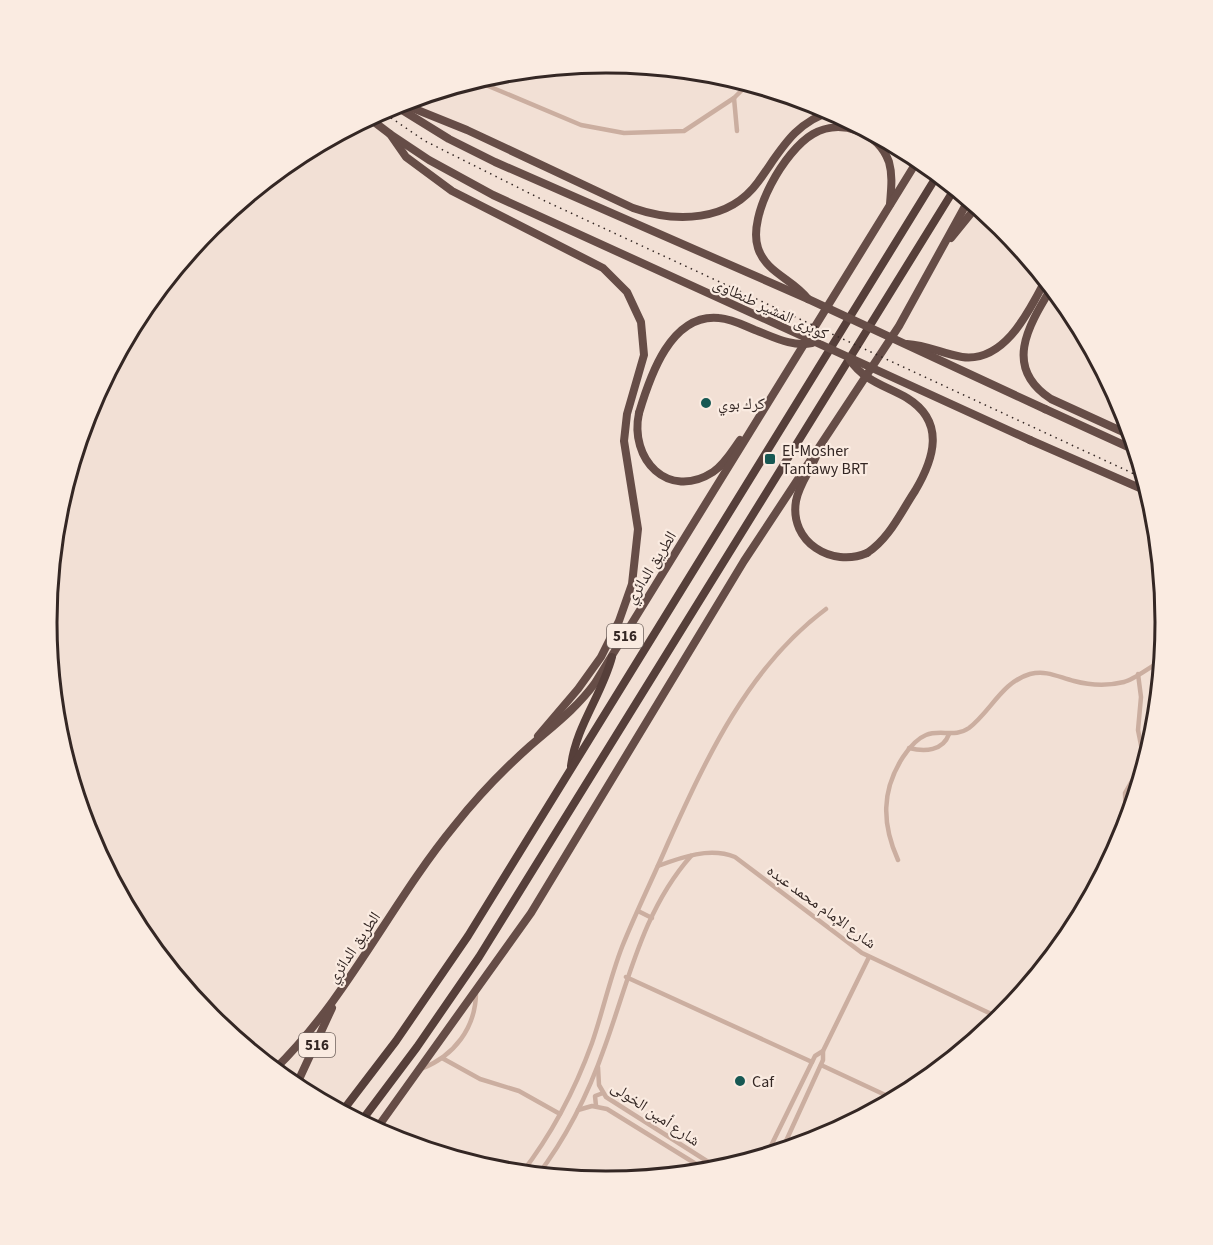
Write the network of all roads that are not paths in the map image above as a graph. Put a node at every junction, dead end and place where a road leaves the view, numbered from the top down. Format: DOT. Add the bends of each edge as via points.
graph roads {
  1 [pos="490,86"];
  2 [pos="742,90"];
  3 [pos="734,98"];
  4 [pos="413,108"];
  5 [pos="405,112"];
  6 [pos="819,116"];
  7 [pos="377,124"];
  8 [pos="849,129"];
  9 [pos="737,131"];
  10 [pos="390,134"];
  11 [pos="878,145"];
  12 [pos="914,167"];
  13 [pos="933,181"];
  14 [pos="951,195"];
  15 [pos="890,206"];
  16 [pos="966,206"];
  17 [pos="972,212"];
  18 [pos="944,246"];
  19 [pos="1041,287"];
  20 [pos="1047,295"];
  21 [pos="808,299"];
  22 [pos="815,343"];
  23 [pos="907,344"];
  24 [pos="849,358"];
  25 [pos="759,419"];
  26 [pos="1121,431"];
  27 [pos="819,445"];
  28 [pos="1127,448"];
  29 [pos="1139,487"];
  30 [pos="826,609"];
  31 [pos="612,657"];
  32 [pos="1154,665"];
  33 [pos="1138,674"];
  34 [pos="949,734"];
  35 [pos="530,746"];
  36 [pos="1141,746"];
  37 [pos="909,748"];
  38 [pos="571,771"];
  39 [pos="1133,777"];
  40 [pos="1124,806"];
  41 [pos="691,855"];
  42 [pos="898,860"];
  43 [pos="658,866"];
  44 [pos="638,911"];
  45 [pos="652,918"];
  46 [pos="869,957"];
  47 [pos="626,977"];
  48 [pos="476,989"];
  49 [pos="335,1001"];
  50 [pos="992,1014"];
  51 [pos="823,1051"];
  52 [pos="442,1058"];
  53 [pos="812,1062"];
  54 [pos="280,1064"];
  55 [pos="598,1064"];
  56 [pos="821,1065"];
  57 [pos="421,1069"];
  58 [pos="300,1078"];
  59 [pos="603,1093"];
  60 [pos="886,1095"];
  61 [pos="346,1106"];
  62 [pos="596,1106"];
  63 [pos="578,1110"];
  64 [pos="560,1114"];
  65 [pos="365,1116"];
  66 [pos="381,1123"];
  67 [pos="786,1142"];
  68 [pos="543,1144"];
  69 [pos="771,1147"];
  70 [pos="554,1150"];
  71 [pos="709,1162"];
  72 [pos="696,1164"];
  73 [pos="527,1166"];
  74 [pos="542,1168"];
  1 -- 3 [label="street" via="581,125 615,133 680,132"];
  2 -- 3 [label="street"];
  3 -- 9 [label="street"];
  4 -- 6 [label="highway" via="633,208 686,218 720,212 741,199 793,133"];
  5 -- 21 [label="highway, كوبرى المشير طنطاوى, bridge" via="495,162"];
  7 -- 10 [label="highway"];
  8 -- 21 [label="highway" via="829,128 805,140 787,161 762,203 755,228 757,246 766,263"];
  10 -- 22 [label="highway, كوبرى المشير طنطاوى, bridge" via="493,195"];
  10 -- 35 [label="highway" via="406,157 452,191 603,268 627,292 641,322 642,363 624,432 638,529 632,584 601,657"];
  11 -- 15 [label="highway" via="890,169"];
  12 -- 15 [label="highway, الطريق الدائري / 516"];
  13 -- 38 [label="highway, 516"];
  14 -- 65 [label="highway, 516" via="484,948"];
  15 -- 25 [label="highway, الطريق الدائري / 516"];
  16 -- 18 [label="highway"];
  17 -- 18 [label="highway"];
  18 -- 27 [label="highway" via="884,351"];
  19 -- 23 [label="highway, bridge" via="1013,333 991,352 965,357"];
  20 -- 26 [label="highway" via="1025,336 1023,356 1029,375 1051,399"];
  21 -- 23 [label="highway, كوبرى المشير طنطاوى, bridge"];
  22 -- 24 [label="highway, كوبرى المشير طنطاوى, bridge"];
  22 -- 25 [label="highway, bridge" via="787,342 725,319 696,321 681,330 650,382 639,413 638,443 644,459 662,475 684,481 702,478 718,468"];
  23 -- 28 [label="highway, كوبرى المشير طنطاوى, bridge"];
  24 -- 27 [label="highway, bridge" via="867,378 917,406 933,438 933,455 923,477 886,536 867,553 849,558 830,556 813,546 801,531 796,519 796,500"];
  24 -- 29 [label="highway, كوبرى المشير طنطاوى, bridge"];
  25 -- 31 [label="highway, الطريق الدائري / 516"];
  27 -- 48 [label="highway" via="694,641 531,913"];
  30 -- 43 [label="street" via="779,651 752,685 701,772"];
  31 -- 35 [label="highway, الطريق الدائري / 516" via="582,700"];
  31 -- 38 [label="highway" via="577,737"];
  32 -- 33 [label="street"];
  33 -- 34 [label="street" via="1128,681 1107,684 1048,673 1030,674 1008,686 971,727"];
  33 -- 36 [label="street"];
  34 -- 37 [label="street" via="925,735"];
  34 -- 37 [label="street" via="944,744 935,749"];
  35 -- 49 [label="highway, الطريق الدائري / 516" via="480,795 446,837"];
  37 -- 42 [label="street" via="892,778 885,801 887,829"];
  38 -- 61 [label="highway, 516" via="445,971"];
  39 -- 40 [label="street" via="1126,789"];
  41 -- 43 [label="street, شارع الإمام محمد عبده"];
  41 -- 45 [label="street"];
  41 -- 46 [label="street, شارع الإمام محمد عبده" via="718,852 735,857"];
  43 -- 44 [label="street"];
  44 -- 45 [label="street"];
  44 -- 64 [label="street" via="618,958 588,1055"];
  45 -- 47 [label="street"];
  46 -- 50 [label="street, شارع الإمام محمد عبده"];
  46 -- 51 [label="street"];
  47 -- 53 [label="street"];
  47 -- 55 [label="street"];
  48 -- 52 [label="street" via="469,1027"];
  48 -- 57 [label="highway"];
  49 -- 54 [label="highway, الطريق الدائري / 516"];
  49 -- 58 [label="highway, 516"];
  51 -- 53 [label="street"];
  51 -- 56 [label="street"];
  52 -- 57 [label="street"];
  52 -- 64 [label="street" via="480,1079 519,1091"];
  53 -- 69 [label="street"];
  55 -- 59 [label="street, شارع أمين الخولى" via="598,1082"];
  55 -- 63 [label="street"];
  56 -- 60 [label="street"];
  56 -- 67 [label="street"];
  57 -- 66 [label="highway"];
  59 -- 62 [label="street" via="595,1096"];
  59 -- 71 [label="street, شارع أمين الخولى"];
  62 -- 63 [label="street, شارع أمين الخولى"];
  62 -- 72 [label="street, شارع أمين الخولى" via="611,1111"];
  63 -- 70 [label="street"];
  64 -- 68 [label="street"];
  68 -- 70 [label="street"];
  68 -- 73 [label="street"];
  70 -- 74 [label="street"];
}
